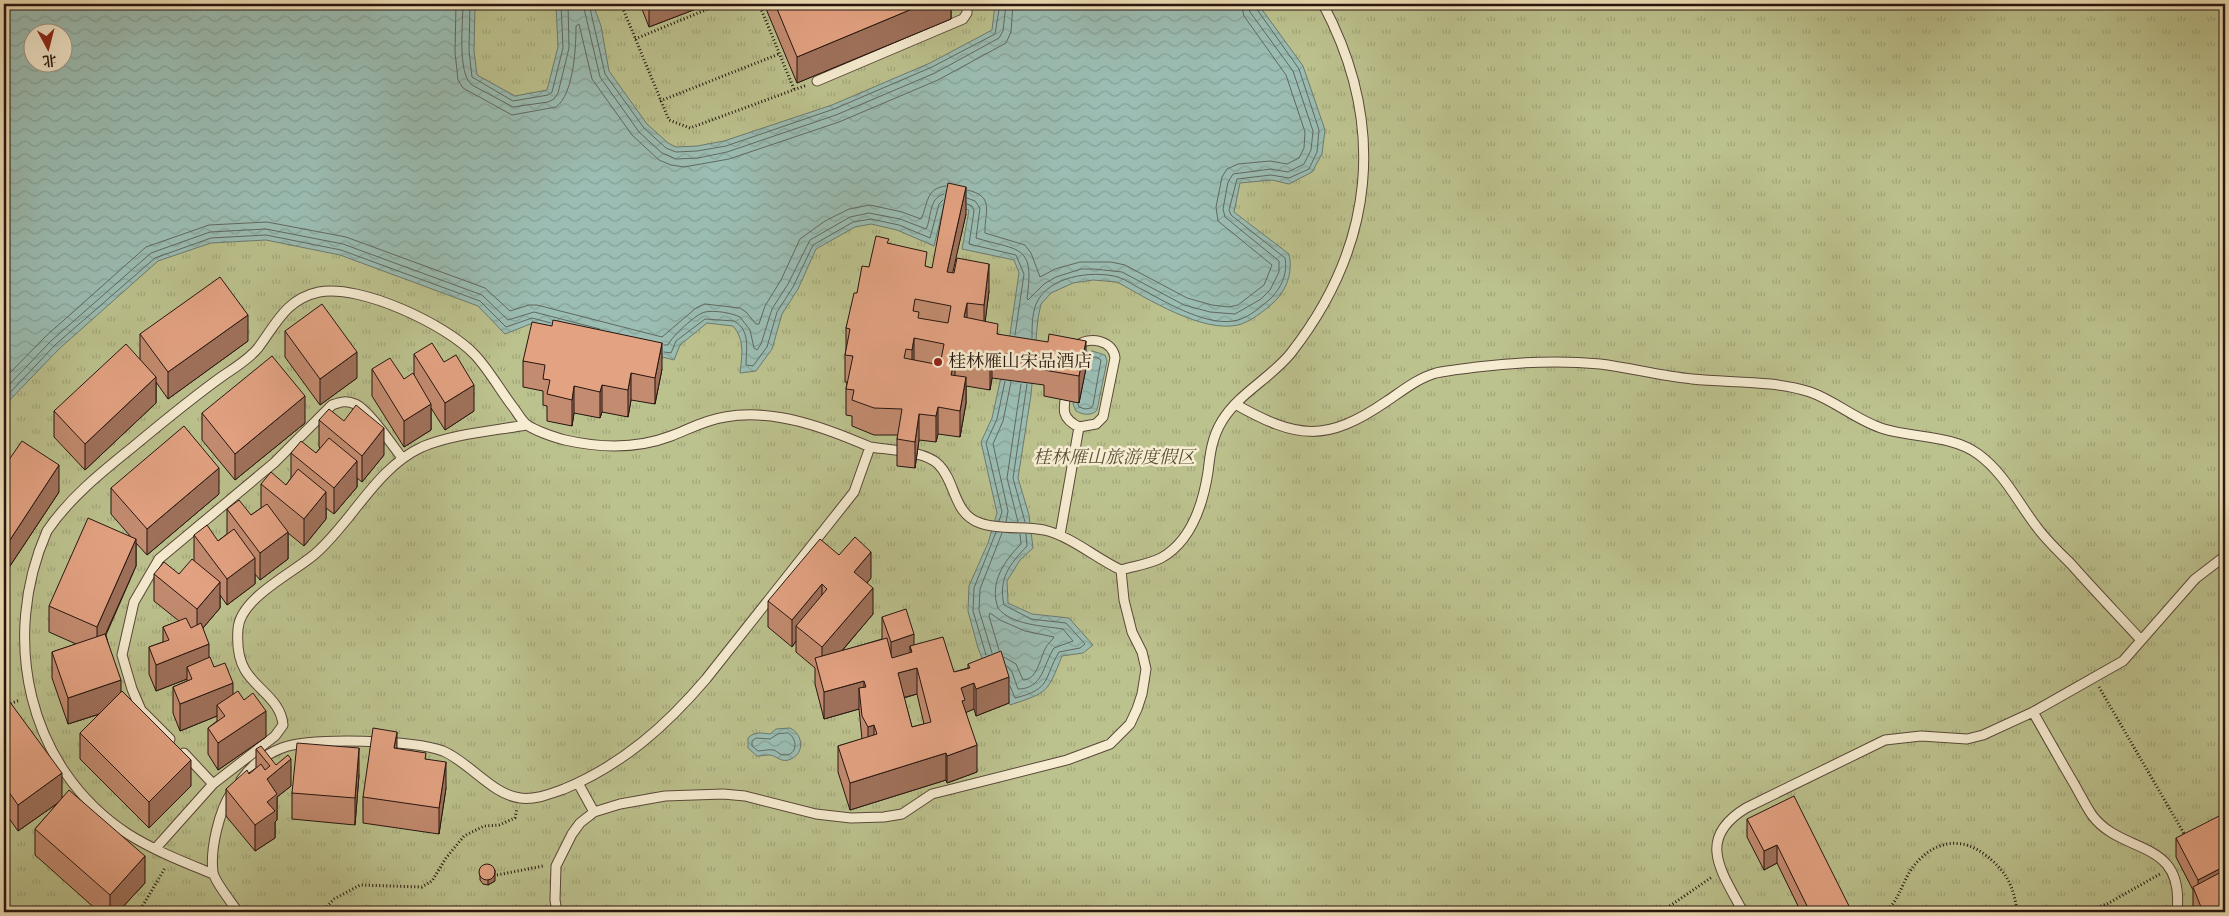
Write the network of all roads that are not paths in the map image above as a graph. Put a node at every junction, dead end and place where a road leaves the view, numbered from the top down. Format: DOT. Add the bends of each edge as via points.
graph roads {
  1 [pos="968,4"];
  2 [pos="1323,4"];
  3 [pos="817,81"];
  4 [pos="1074,352"];
  5 [pos="1069,380"];
  6 [pos="1235,404"];
  7 [pos="526,425"];
  8 [pos="1079,427"];
  9 [pos="870,447"];
  10 [pos="402,458"];
  11 [pos="1060,535"];
  12 [pos="2225,556"];
  13 [pos="1121,570"];
  14 [pos="20,586"];
  15 [pos="2141,640"];
  16 [pos="23,699"];
  17 [pos="2033,712"];
  18 [pos="578,783"];
  19 [pos="213,784"];
  20 [pos="594,812"];
  21 [pos="155,849"];
  22 [pos="213,874"];
  23 [pos="238,912"];
  24 [pos="557,912"];
  25 [pos="1743,912"];
  26 [pos="2177,912"];
  1 -- 3 [label="lane" via="963,20"];
  2 -- 6 [label="lane" via="1350,66 1360,108 1364,186 1357,224 1346,261 1307,333 1287,358"];
  4 -- 8 [label="lane" via="1078,345 1091,340 1107,344 1115,354 1103,417 1096,424"];
  5 -- 8 [label="lane" via="1064,414 1067,420"];
  6 -- 13 [label="lane" via="1213,441 1205,490 1187,535 1161,558"];
  6 -- 15 [label="lane" via="1285,429 1318,432 1360,419 1416,381 1434,374 1502,364 1554,361 1602,364 1674,378 1779,385 1812,393 1883,429 1942,440 1976,452 1995,468 2036,527"];
  7 -- 9 [label="lane" via="563,440 615,447 669,437 694,425 726,417 753,415 786,419 832,431"];
  7 -- 10 [label="lane" via="437,442"];
  7 -- 14 [label="lane" via="484,366 456,337 421,317 378,301 343,292 313,294 280,316 250,356 172,414 74,499 47,532"];
  8 -- 11 [label="lane"];
  9 -- 11 [label="lane" via="926,456 940,465 959,506 968,517 980,523"];
  9 -- 18 [label="lane" via="854,492 689,699 629,754"];
  10 -- 19 [label="lane" via="328,543 244,612 237,641 242,664 276,705 282,714 283,725 275,736"];
  10 -- 19 [label="lane" via="357,404 344,401 332,405 274,463 159,560 134,602 122,655 141,710"];
  11 -- 13 [label="lane"];
  12 -- 15 [label="lane" via="2195,579"];
  13 -- 20 [label="lane" via="1124,600 1132,632 1142,652 1145,675 1142,694 1130,724 1103,748 932,794 909,810 892,816 865,819 816,814 745,796 723,794 645,798"];
  15 -- 17 [label="lane" via="2123,661"];
  16 -- 21 [label="lane" via="39,737 77,791 127,834"];
  17 -- 25 [label="lane" via="1983,736 1967,739 1921,736 1885,740 1746,808 1726,822 1718,838 1717,854"];
  17 -- 26 [label="lane" via="2096,820 2155,853 2169,869 2178,895"];
  18 -- 20 [label="lane"];
  18 -- 22 [label="lane" via="544,796 520,798 496,788 456,758 430,748 367,742 284,747 252,767 228,797 218,824"];
  19 -- 21 [label="lane"];
  20 -- 24 [label="lane" via="572,834 556,866"];
  21 -- 22 [label="lane"];
  22 -- 23 [label="lane"];
}
